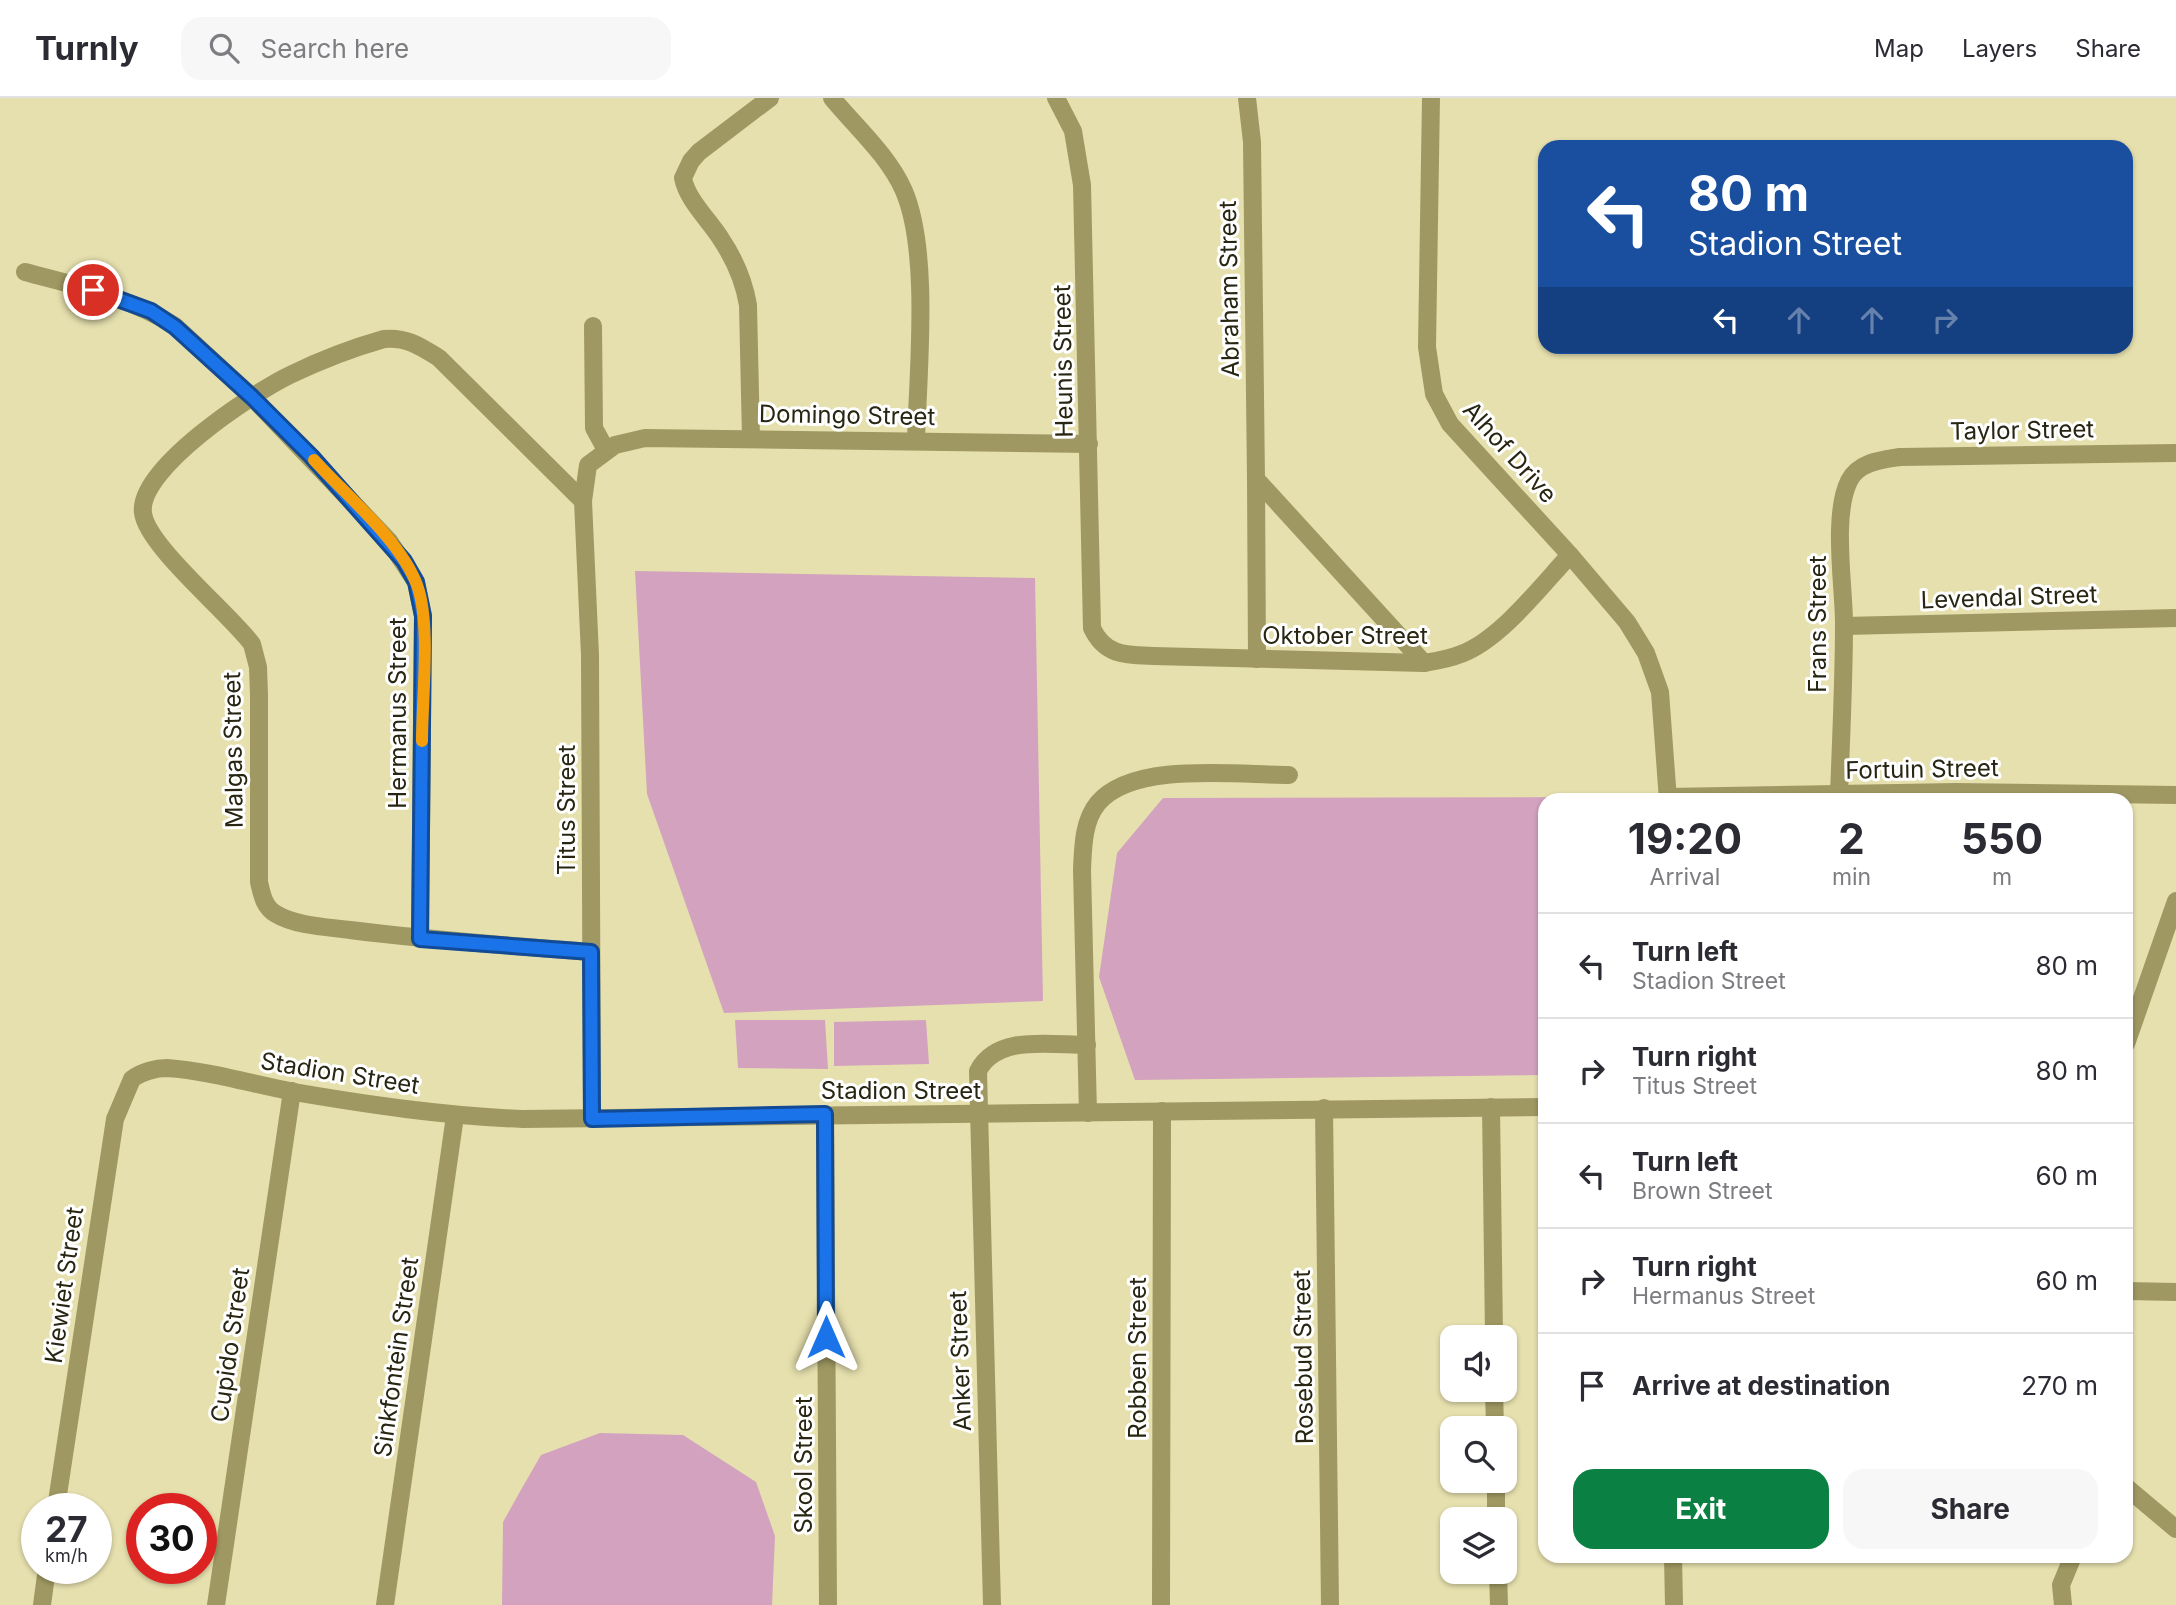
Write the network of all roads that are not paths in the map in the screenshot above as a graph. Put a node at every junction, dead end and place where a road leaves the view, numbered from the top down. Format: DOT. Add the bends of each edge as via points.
graph roads {
  1 [pos="770,98"];
  2 [pos="832,98"];
  3 [pos="1056,98"];
  4 [pos="1247,98"];
  5 [pos="1431,98"];
  6 [pos="25,272"];
  7 [pos="593,326"];
  8 [pos="252,397"];
  9 [pos="751,438"];
  10 [pos="916,439"];
  11 [pos="1089,444"];
  12 [pos="606,450"];
  13 [pos="2176,453"];
  14 [pos="1869,463"];
  15 [pos="1256,479"];
  16 [pos="583,501"];
  17 [pos="1570,555"];
  18 [pos="2176,618"];
  19 [pos="1844,626"];
  20 [pos="1092,628"];
  21 [pos="1257,659"];
  22 [pos="1424,663"];
  23 [pos="1289,775"];
  24 [pos="1668,793"];
  25 [pos="1839,793"];
  26 [pos="1935,793"];
  27 [pos="2047,793"];
  28 [pos="2133,794"];
  29 [pos="2176,795"];
  30 [pos="2176,901"];
  31 [pos="420,939"];
  32 [pos="591,952"];
  33 [pos="2133,1024"];
  34 [pos="1087,1045"];
  35 [pos="136,1075"];
  36 [pos="292,1091"];
  37 [pos="1491,1107"];
  38 [pos="1538,1107"];
  39 [pos="1324,1108"];
  40 [pos="1162,1111"];
  41 [pos="1088,1113"];
  42 [pos="825,1114"];
  43 [pos="977,1115"];
  44 [pos="455,1116"];
  45 [pos="592,1119"];
  46 [pos="2133,1292"];
  47 [pos="2176,1292"];
  48 [pos="1494,1325"];
  49 [pos="58,1493"];
  50 [pos="2133,1494"];
  51 [pos="2176,1529"];
  52 [pos="1673,1563"];
  53 [pos="2070,1563"];
  54 [pos="45,1584"];
  55 [pos="1498,1584"];
  56 [pos="42,1605"];
  57 [pos="216,1605"];
  58 [pos="385,1605"];
  59 [pos="828,1605"];
  60 [pos="992,1605"];
  61 [pos="1161,1605"];
  62 [pos="1330,1605"];
  63 [pos="1499,1605"];
  64 [pos="1674,1605"];
  65 [pos="2063,1605"];
  1 -- 9 [label="street" via="699,152 683,178 737,265 745,287"];
  2 -- 10 [label="street" via="904,190 916,233"];
  3 -- 11 [label="street, Heunis Street" via="1073,131 1082,185"];
  4 -- 15 [label="street, Abraham Street" via="1252,142"];
  5 -- 17 [label="street, Alhof Drive" via="1427,347 1434,394 1450,424"];
  6 -- 8 [label="street, Hermanus Street" via="151,311 184,334"];
  7 -- 12 [label="street" via="593,428"];
  8 -- 16 [label="street" via="290,375 365,344 400,338 439,358"];
  8 -- 31 [label="street, Hermanus Street" via="389,541 419,591 423,616"];
  8 -- 31 [label="street, Malgas Street" via="155,478 143,512 153,536 252,644 259,695 259,882 267,907 296,922"];
  9 -- 10 [label="street, Domingo Street"];
  9 -- 12 [label="street, Domingo Street" via="645,438"];
  10 -- 11 [label="street, Domingo Street"];
  11 -- 20 [label="street, Heunis Street"];
  12 -- 16 [label="street, Titus Street" via="588,465"];
  13 -- 14 [label="street, Taylor Street" via="1899,457"];
  14 -- 19 [label="street, Frans Street" via="1849,480 1842,517"];
  15 -- 21 [label="street, Abraham Street"];
  15 -- 22 [label="street"];
  16 -- 32 [label="street, Titus Street" via="590,655"];
  17 -- 22 [label="street, Oktober Street" via="1476,647"];
  17 -- 24 [label="street, Alhof Drive" via="1627,622 1655,674 1665,728"];
  18 -- 19 [label="street, Levendal Street"];
  19 -- 25 [label="street, Frans Street"];
  20 -- 21 [label="street, Oktober Street" via="1104,647 1122,654"];
  21 -- 22 [label="street, Oktober Street"];
  23 -- 34 [label="street" via="1150,775 1118,786 1096,804 1084,834 1082,870"];
  26 -- 27 [label="street, Fortuin Street"];
  28 -- 29 [label="street, Fortuin Street"];
  30 -- 33 [label="street"];
  31 -- 32 [label="street"];
  32 -- 45 [label="street, Titus Street"];
  34 -- 41 [label="street"];
  34 -- 43 [label="street, Anker Street" via="1012,1045 996,1050 984,1058 978,1071"];
  35 -- 36 [label="street, Stadion Street" via="164,1068"];
  35 -- 49 [label="street, Kiewiet Street" via="124,1092 115,1119"];
  36 -- 44 [label="street, Stadion Street"];
  36 -- 57 [label="street, Cupido Street"];
  37 -- 38 [label="street, Stadion Street"];
  37 -- 39 [label="street, Stadion Street"];
  37 -- 48 [label="street"];
  39 -- 40 [label="street, Stadion Street"];
  39 -- 62 [label="street, Rosebud Street"];
  40 -- 41 [label="street, Stadion Street"];
  40 -- 61 [label="street, Robben Street"];
  41 -- 43 [label="street, Stadion Street"];
  42 -- 43 [label="street, Stadion Street"];
  42 -- 45 [label="street, Stadion Street"];
  42 -- 59 [label="street, Skool Street"];
  43 -- 60 [label="street, Anker Street"];
  44 -- 45 [label="street, Stadion Street"];
  44 -- 58 [label="street, Sinkfontein Street"];
  46 -- 47 [label="street"];
  50 -- 51 [label="street"];
  52 -- 64 [label="street"];
  53 -- 65 [label="street" via="2061,1585"];
  54 -- 56 [label="street"];
  55 -- 63 [label="street"];
}
